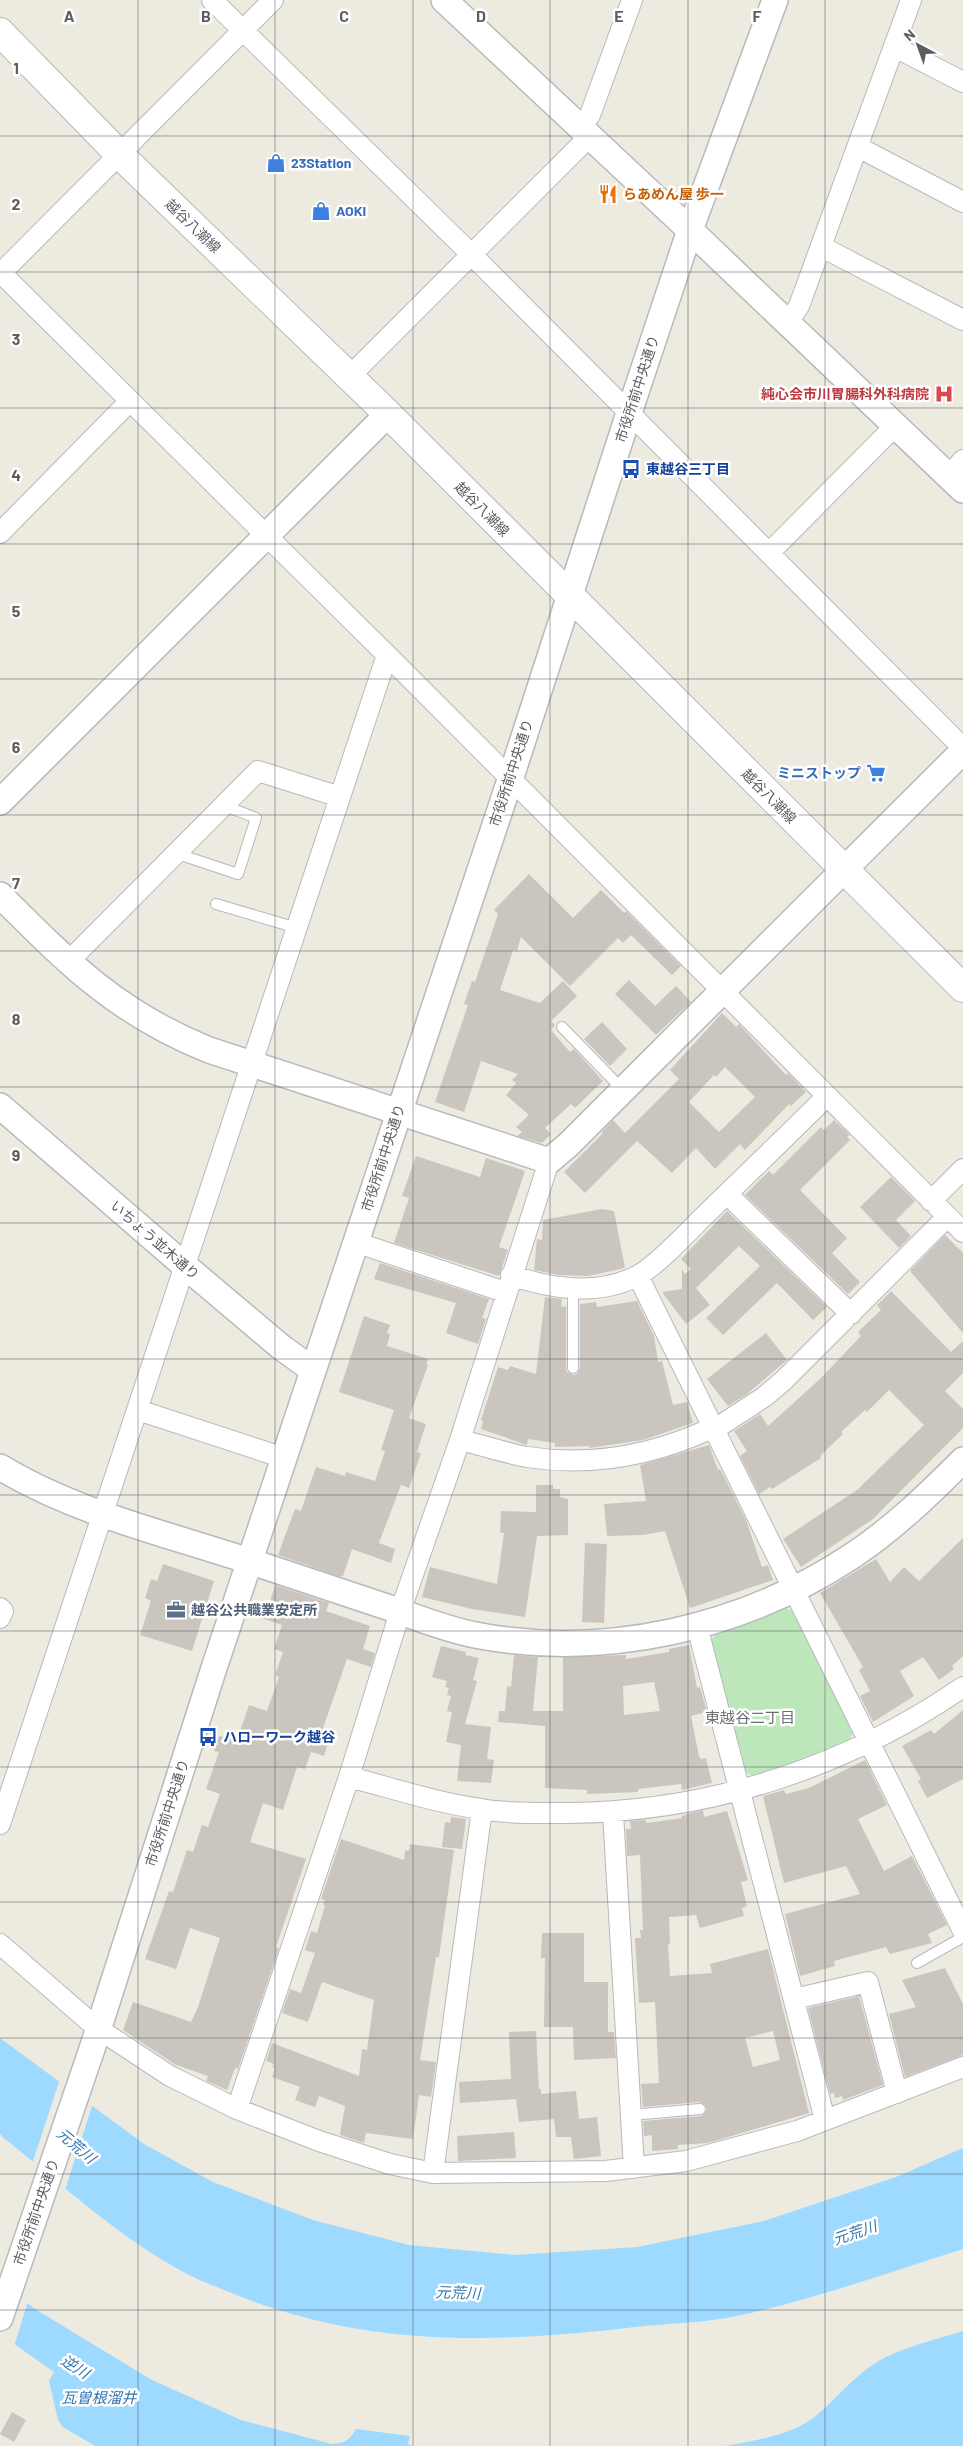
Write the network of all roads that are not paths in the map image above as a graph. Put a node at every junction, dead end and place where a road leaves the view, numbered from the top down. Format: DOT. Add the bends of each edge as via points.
graph roads {
  1 [pos="212,0"];
  2 [pos="273,0"];
  3 [pos="444,0"];
  4 [pos="632,0"];
  5 [pos="774,0"];
  6 [pos="911,0"];
  7 [pos="244,31"];
  8 [pos="0,32"];
  9 [pos="895,47"];
  10 [pos="963,82"];
  11 [pos="585,133"];
  12 [pos="858,147"];
  13 [pos="120,154"];
  14 [pos="963,202"];
  15 [pos="690,230"];
  16 [pos="822,247"];
  17 [pos="472,255"];
  18 [pos="0,273"];
  19 [pos="963,320"];
  20 [pos="787,324"];
  21 [pos="349,376"];
  22 [pos="130,401"];
  23 [pos="629,413"];
  24 [pos="388,414"];
  25 [pos="894,427"];
  26 [pos="958,476"];
  27 [pos="0,533"];
  28 [pos="266,537"];
  29 [pos="769,553"];
  30 [pos="568,596"];
  31 [pos="387,655"];
  32 [pos="963,748"];
  33 [pos="963,751"];
  34 [pos="510,780"];
  35 [pos="340,797"];
  36 [pos="0,802"];
  37 [pos="224,805"];
  38 [pos="174,853"];
  39 [pos="843,869"];
  40 [pos="0,895"];
  41 [pos="216,904"];
  42 [pos="297,928"];
  43 [pos="68,962"];
  44 [pos="963,988"];
  45 [pos="722,990"];
  46 [pos="562,1027"];
  47 [pos="252,1064"];
  48 [pos="623,1090"];
  49 [pos="827,1096"];
  50 [pos="0,1106"];
  51 [pos="399,1112"];
  52 [pos="549,1160"];
  53 [pos="963,1169"];
  54 [pos="727,1194"];
  55 [pos="931,1201"];
  56 [pos="948,1217"];
  57 [pos="963,1232"];
  58 [pos="355,1242"];
  59 [pos="185,1266"];
  60 [pos="638,1276"];
  61 [pos="508,1284"];
  62 [pos="574,1288"];
  63 [pos="850,1314"];
  64 [pos="573,1368"];
  65 [pos="313,1370"];
  66 [pos="138,1410"];
  67 [pos="714,1428"];
  68 [pos="460,1440"];
  69 [pos="284,1458"];
  70 [pos="963,1460"];
  71 [pos="0,1467"];
  72 [pos="104,1513"];
  73 [pos="251,1561"];
  74 [pos="794,1590"];
  75 [pos="0,1608"];
  76 [pos="400,1612"];
  77 [pos="0,1618"];
  78 [pos="697,1626"];
  79 [pos="963,1687"];
  80 [pos="870,1743"];
  81 [pos="349,1777"];
  82 [pos="739,1790"];
  83 [pos="482,1809"];
  84 [pos="613,1813"];
  85 [pos="0,1824"];
  86 [pos="963,1931"];
  87 [pos="963,1937"];
  88 [pos="0,1944"];
  89 [pos="916,1962"];
  90 [pos="794,1999"];
  91 [pos="94,2038"];
  92 [pos="963,2067"];
  93 [pos="897,2093"];
  94 [pos="237,2109"];
  95 [pos="700,2109"];
  96 [pos="631,2115"];
  97 [pos="825,2120"];
  98 [pos="634,2168"];
  99 [pos="433,2173"];
  100 [pos="0,2318"];
  1 -- 7 [label="street"];
  2 -- 7 [label="street"];
  3 -- 11 [label="street"];
  4 -- 11 [label="street"];
  5 -- 15 [label="street, 市役所前中央通り"];
  6 -- 9 [label="street"];
  7 -- 13 [label="street"];
  7 -- 17 [label="street"];
  8 -- 13 [label="main road, 越谷八潮線"];
  9 -- 10 [label="street"];
  9 -- 12 [label="street"];
  11 -- 15 [label="street"];
  11 -- 17 [label="street"];
  12 -- 14 [label="street"];
  12 -- 16 [label="street"];
  13 -- 18 [label="street"];
  13 -- 21 [label="main road, 越谷八潮線"];
  15 -- 20 [label="street"];
  15 -- 23 [label="street, 市役所前中央通り"];
  16 -- 19 [label="street"];
  16 -- 20 [label="street" via="799,306"];
  17 -- 21 [label="street"];
  17 -- 23 [label="street"];
  18 -- 22 [label="street"];
  20 -- 25 [label="street"];
  21 -- 24 [label="main road, 越谷八潮線"];
  22 -- 27 [label="street"];
  22 -- 28 [label="street"];
  23 -- 29 [label="street"];
  23 -- 30 [label="street, 市役所前中央通り"];
  24 -- 28 [label="street"];
  24 -- 30 [label="main road, 越谷八潮線"];
  25 -- 26 [label="street"];
  25 -- 29 [label="street"];
  28 -- 31 [label="street"];
  28 -- 36 [label="street"];
  29 -- 32 [label="street"];
  30 -- 34 [label="street, 市役所前中央通り"];
  30 -- 39 [label="main road, 越谷八潮線"];
  31 -- 34 [label="street"];
  31 -- 35 [label="street"];
  33 -- 39 [label="street"];
  34 -- 45 [label="street"];
  34 -- 51 [label="street, 市役所前中央通り"];
  35 -- 37 [label="street" via="258,771"];
  35 -- 42 [label="street"];
  37 -- 38 [label="street"];
  37 -- 38 [label="lane" via="256,818 238,874"];
  38 -- 43 [label="street"];
  39 -- 44 [label="main road, 越谷八潮線"];
  39 -- 45 [label="street"];
  40 -- 43 [label="street"];
  41 -- 42 [label="lane"];
  42 -- 47 [label="street"];
  43 -- 47 [label="street" via="134,1014 176,1036"];
  45 -- 48 [label="street"];
  45 -- 49 [label="street"];
  46 -- 48 [label="lane"];
  47 -- 51 [label="street"];
  47 -- 59 [label="street"];
  48 -- 52 [label="street"];
  49 -- 54 [label="street"];
  49 -- 55 [label="street"];
  50 -- 59 [label="street, いちょう並木通り"];
  51 -- 52 [label="street"];
  51 -- 58 [label="street, 市役所前中央通り"];
  52 -- 61 [label="street"];
  53 -- 55 [label="street"];
  54 -- 60 [label="street"];
  54 -- 63 [label="street"];
  55 -- 56 [label="street"];
  56 -- 57 [label="street"];
  56 -- 63 [label="street"];
  58 -- 61 [label="street"];
  58 -- 65 [label="street, 市役所前中央通り"];
  59 -- 65 [label="street, いちょう並木通り"];
  59 -- 66 [label="street"];
  60 -- 62 [label="street" via="603,1286"];
  60 -- 67 [label="street"];
  61 -- 62 [label="street"];
  61 -- 68 [label="street"];
  62 -- 64 [label="lane"];
  63 -- 67 [label="street" via="758,1402"];
  65 -- 69 [label="street, 市役所前中央通り"];
  66 -- 69 [label="street"];
  66 -- 72 [label="street"];
  67 -- 68 [label="street" via="665,1448 594,1460 561,1461 525,1456"];
  67 -- 74 [label="street"];
  68 -- 76 [label="street"];
  69 -- 73 [label="street, 市役所前中央通り"];
  70 -- 74 [label="street" via="891,1528 852,1557"];
  71 -- 72 [label="street" via="52,1495"];
  72 -- 73 [label="street"];
  72 -- 85 [label="street"];
  73 -- 76 [label="street"];
  73 -- 91 [label="street, 市役所前中央通り"];
  74 -- 78 [label="street" via="754,1608"];
  74 -- 80 [label="street"];
  75 -- 77 [label="street" via="4,1611"];
  76 -- 78 [label="street" via="475,1635 543,1643 623,1640"];
  76 -- 81 [label="street"];
  78 -- 82 [label="street"];
  79 -- 80 [label="street"];
  80 -- 82 [label="street"];
  80 -- 86 [label="street"];
  81 -- 83 [label="street"];
  81 -- 94 [label="street"];
  82 -- 84 [label="street" via="693,1801"];
  82 -- 90 [label="street"];
  83 -- 84 [label="street"];
  83 -- 99 [label="street"];
  84 -- 96 [label="street"];
  87 -- 89 [label="lane"];
  88 -- 91 [label="street"];
  90 -- 93 [label="street" via="868,1982"];
  90 -- 97 [label="street"];
  91 -- 94 [label="street"];
  91 -- 100 [label="street, 市役所前中央通り"];
  92 -- 93 [label="street"];
  93 -- 97 [label="street"];
  94 -- 99 [label="street" via="390,2164"];
  95 -- 96 [label="lane"];
  96 -- 98 [label="street"];
  97 -- 98 [label="street" via="755,2144 686,2161"];
  98 -- 99 [label="street"];
}
